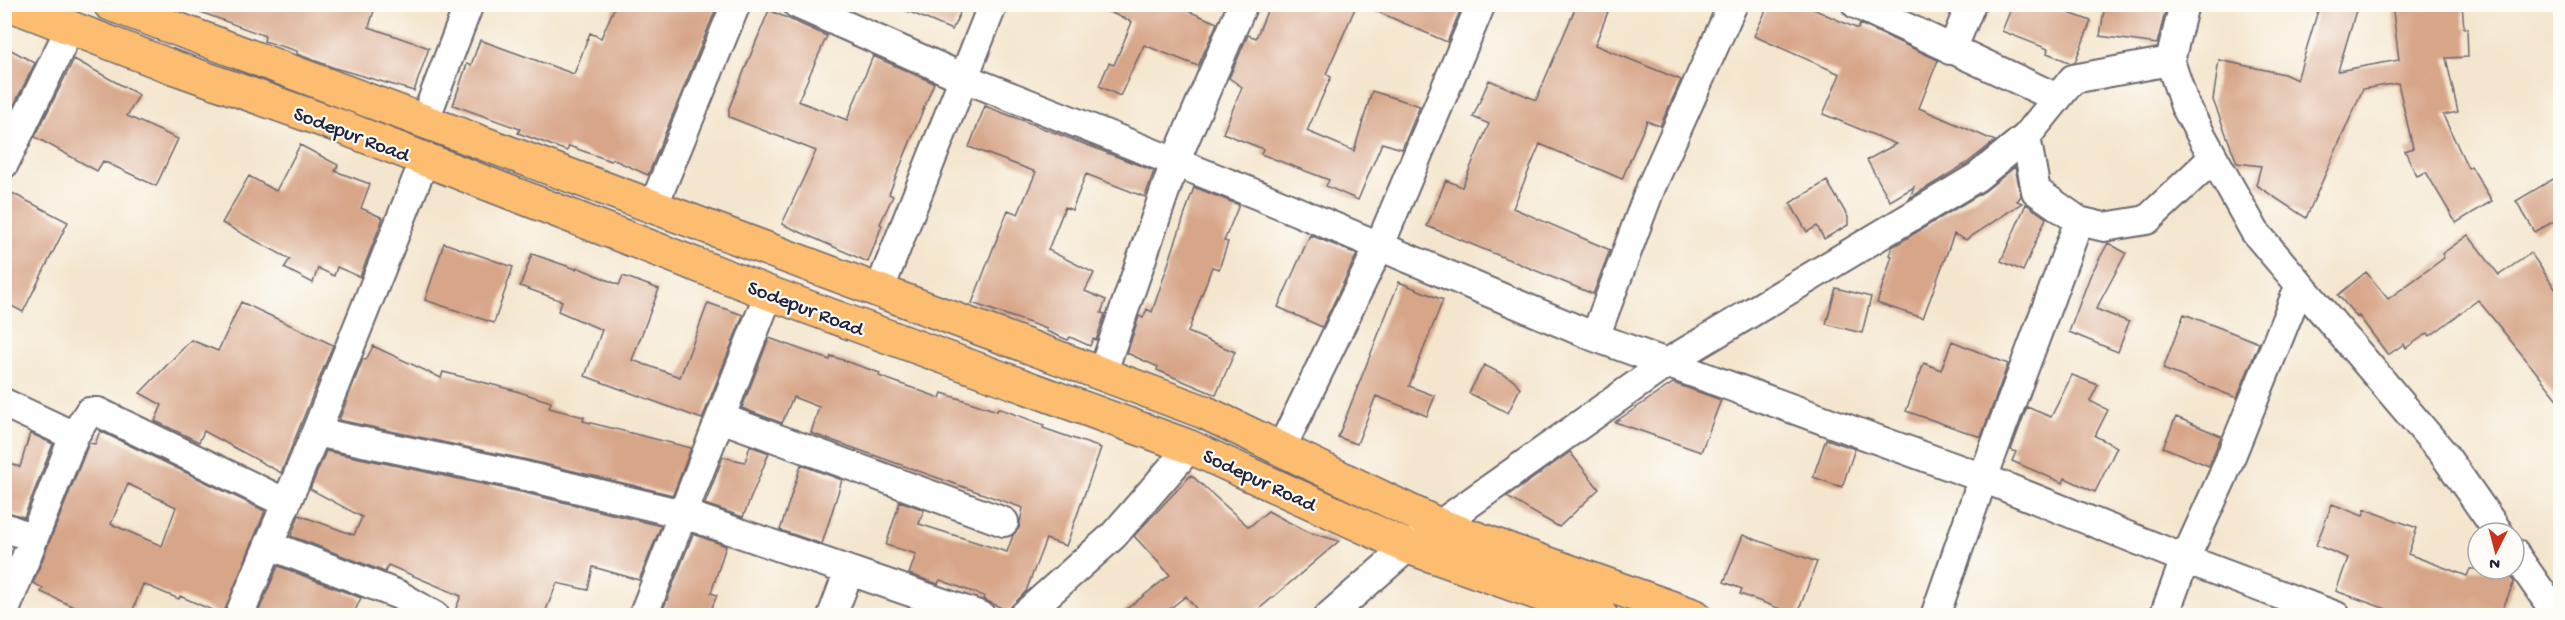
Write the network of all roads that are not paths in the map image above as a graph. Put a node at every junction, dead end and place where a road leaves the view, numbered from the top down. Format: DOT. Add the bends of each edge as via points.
graph roads {
  1 [pos="9,4"];
  2 [pos="110,4"];
  3 [pos="469,4"];
  4 [pos="736,4"];
  5 [pos="797,4"];
  6 [pos="993,4"];
  7 [pos="1243,4"];
  8 [pos="1481,4"];
  9 [pos="1733,4"];
  10 [pos="1856,4"];
  11 [pos="1971,4"];
  12 [pos="2184,4"];
  13 [pos="70,28"];
  14 [pos="1951,50"];
  15 [pos="2170,62"];
  16 [pos="964,78"];
  17 [pos="2057,98"];
  18 [pos="424,122"];
  19 [pos="2026,137"];
  20 [pos="2213,158"];
  21 [pos="424,161"];
  22 [pos="1175,162"];
  23 [pos="4,164"];
  24 [pos="653,207"];
  25 [pos="2079,221"];
  26 [pos="1379,248"];
  27 [pos="2300,285"];
  28 [pos="879,291"];
  29 [pos="769,293"];
  30 [pos="1595,337"];
  31 [pos="1667,363"];
  32 [pos="1102,374"];
  33 [pos="4,402"];
  34 [pos="721,418"];
  35 [pos="316,432"];
  36 [pos="74,436"];
  37 [pos="1190,447"];
  38 [pos="1281,449"];
  39 [pos="1983,478"];
  40 [pos="286,503"];
  41 [pos="681,514"];
  42 [pos="2491,521"];
  43 [pos="1004,522"];
  44 [pos="1439,525"];
  45 [pos="4,527"];
  46 [pos="33,538"];
  47 [pos="269,544"];
  48 [pos="1408,547"];
  49 [pos="2185,559"];
  50 [pos="849,571"];
  51 [pos="2526,571"];
  52 [pos="4,613"];
  53 [pos="239,615"];
  54 [pos="435,615"];
  55 [pos="643,615"];
  56 [pos="832,615"];
  57 [pos="981,615"];
  58 [pos="1023,615"];
  59 [pos="1329,615"];
  60 [pos="1601,615"];
  61 [pos="1695,615"];
  62 [pos="1935,615"];
  63 [pos="2164,615"];
  64 [pos="2336,615"];
  65 [pos="2558,615"];
  1 -- 13 [label="main road, Sodepur Road"];
  2 -- 18 [label="main road"];
  3 -- 18 [label="street"];
  4 -- 24 [label="street"];
  5 -- 16 [label="street"];
  6 -- 16 [label="street"];
  7 -- 22 [label="street"];
  8 -- 26 [label="street"];
  9 -- 30 [label="street" via="1651,187"];
  10 -- 14 [label="street"];
  11 -- 14 [label="street"];
  12 -- 15 [label="street"];
  13 -- 21 [label="main road, Sodepur Road"];
  13 -- 23 [label="street"];
  14 -- 17 [label="street"];
  15 -- 17 [label="street" via="2073,79"];
  15 -- 20 [label="street" via="2185,106"];
  16 -- 22 [label="street"];
  16 -- 28 [label="street"];
  17 -- 19 [label="street"];
  18 -- 24 [label="main road"];
  19 -- 25 [label="street" via="2036,191"];
  19 -- 31 [label="street" via="1977,177"];
  20 -- 25 [label="street" via="2147,220 2104,227"];
  20 -- 27 [label="street" via="2255,232"];
  21 -- 29 [label="main road, Sodepur Road"];
  21 -- 35 [label="street"];
  22 -- 26 [label="street"];
  22 -- 32 [label="street"];
  24 -- 28 [label="main road"];
  25 -- 39 [label="street"];
  26 -- 30 [label="street"];
  26 -- 38 [label="street"];
  27 -- 42 [label="street" via="2443,453"];
  27 -- 49 [label="street"];
  28 -- 32 [label="main road"];
  29 -- 34 [label="street"];
  29 -- 37 [label="main road, Sodepur Road"];
  30 -- 31 [label="street"];
  31 -- 39 [label="street"];
  31 -- 44 [label="street"];
  32 -- 38 [label="main road" via="1204,412"];
  33 -- 36 [label="street"];
  34 -- 41 [label="street"];
  34 -- 43 [label="street"];
  35 -- 40 [label="street"];
  35 -- 41 [label="street"];
  36 -- 40 [label="street" via="89,412 98,412"];
  36 -- 46 [label="street"];
  37 -- 48 [label="main road, Sodepur Road"];
  37 -- 58 [label="street" via="1113,536"];
  38 -- 44 [label="main road"];
  39 -- 49 [label="street"];
  39 -- 62 [label="street"];
  40 -- 47 [label="street"];
  41 -- 50 [label="street"];
  41 -- 55 [label="street"];
  44 -- 48 [label="street"];
  44 -- 61 [label="main road"];
  45 -- 46 [label="street"];
  46 -- 52 [label="street"];
  47 -- 53 [label="street"];
  47 -- 54 [label="street" via="399,595"];
  48 -- 59 [label="street"];
  48 -- 60 [label="main road, Sodepur Road"];
  49 -- 63 [label="street"];
  49 -- 64 [label="street"];
  50 -- 56 [label="street"];
  50 -- 57 [label="street"];
  51 -- 65 [label="street"];
}
